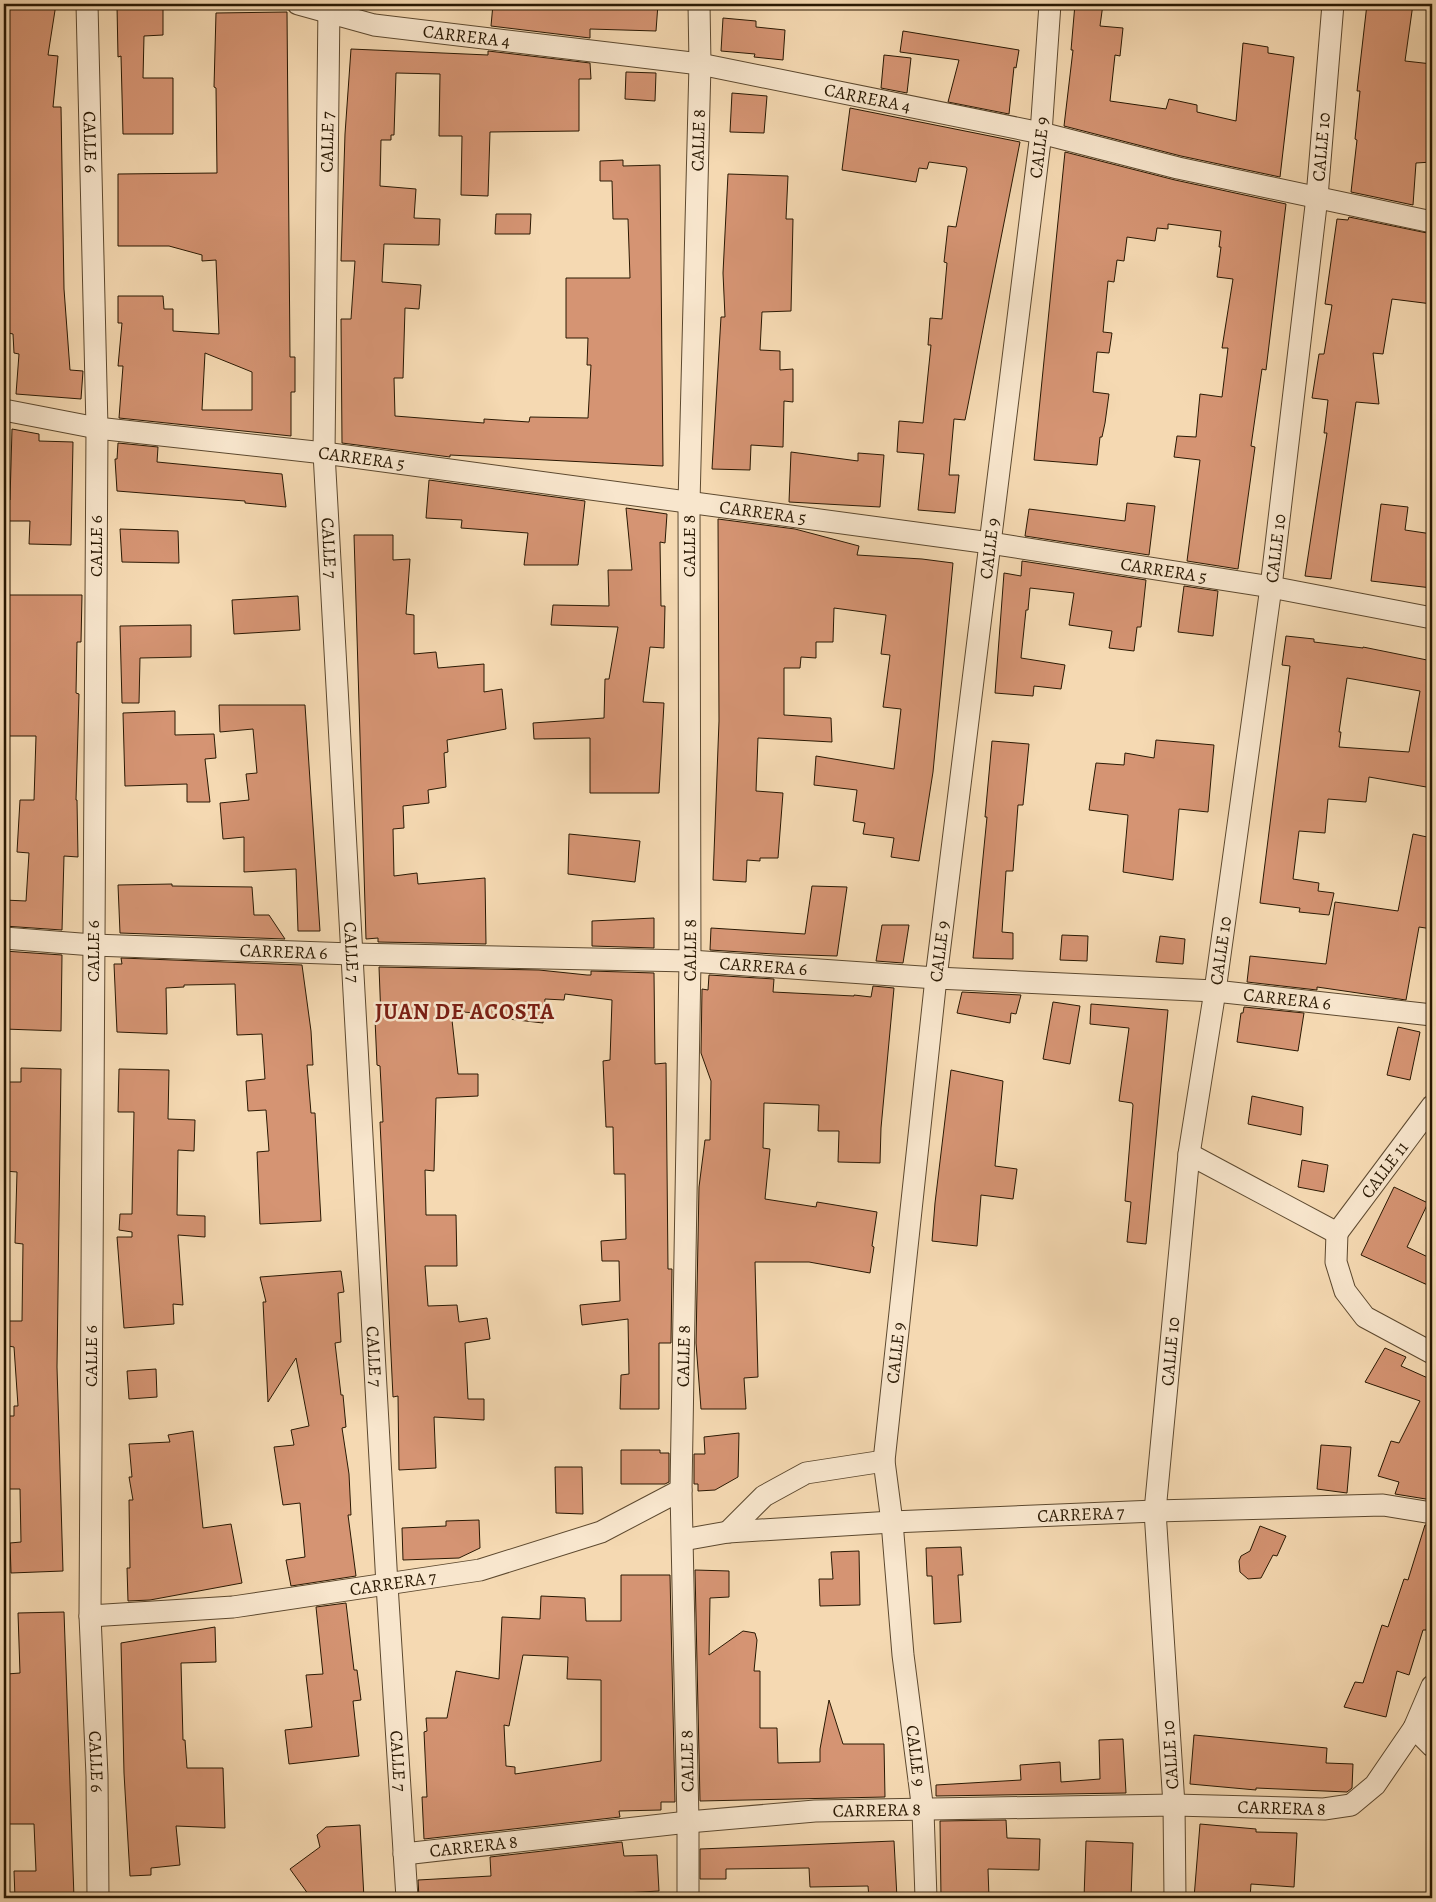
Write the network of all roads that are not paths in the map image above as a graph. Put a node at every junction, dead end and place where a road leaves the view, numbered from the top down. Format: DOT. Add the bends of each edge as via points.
graph roads {
  1 [pos="87,4"];
  2 [pos="298,4"];
  3 [pos="699,4"];
  4 [pos="1050,4"];
  5 [pos="1333,4"];
  6 [pos="329,8"];
  7 [pos="700,64"];
  8 [pos="1041,133"];
  9 [pos="1317,197"];
  10 [pos="1432,222"];
  11 [pos="4,410"];
  12 [pos="97,428"];
  13 [pos="324,454"];
  14 [pos="689,503"];
  15 [pos="990,543"];
  16 [pos="1272,587"];
  17 [pos="1432,618"];
  18 [pos="4,938"];
  19 [pos="93,945"];
  20 [pos="352,954"];
  21 [pos="690,961"];
  22 [pos="936,978"];
  23 [pos="1215,992"];
  24 [pos="1432,1015"];
  25 [pos="1432,1106"];
  26 [pos="1189,1154"];
  27 [pos="1337,1233"];
  28 [pos="1432,1353"];
  29 [pos="884,1461"];
  30 [pos="681,1490"];
  31 [pos="1154,1511"];
  32 [pos="1432,1513"];
  33 [pos="892,1522"];
  34 [pos="728,1532"];
  35 [pos="683,1540"];
  36 [pos="387,1585"];
  37 [pos="90,1616"];
  38 [pos="1432,1686"];
  39 [pos="1414,1728"];
  40 [pos="1432,1746"];
  41 [pos="1174,1805"];
  42 [pos="923,1811"];
  43 [pos="688,1822"];
  44 [pos="404,1854"];
  45 [pos="98,1898"];
  46 [pos="407,1898"];
  47 [pos="688,1898"];
  48 [pos="926,1898"];
  49 [pos="1174,1898"];
  1 -- 12 [label="street, CALLE 6"];
  2 -- 6 [label="street, CARRERA 4"];
  3 -- 7 [label="street, CALLE 8"];
  4 -- 8 [label="street, CALLE 9"];
  5 -- 9 [label="street, CALLE 10"];
  6 -- 7 [label="street, CARRERA 4" via="374,25"];
  6 -- 13 [label="street, CALLE 7"];
  7 -- 8 [label="street, CARRERA 4"];
  7 -- 14 [label="street, CALLE 8"];
  8 -- 9 [label="street, CARRERA 4" via="1178,168"];
  8 -- 15 [label="street, CALLE 9"];
  9 -- 10 [label="street, CARRERA 4"];
  9 -- 16 [label="street, CALLE 10"];
  11 -- 12 [label="street, CARRERA 5"];
  12 -- 13 [label="street, CARRERA 5"];
  12 -- 19 [label="street, CALLE 6"];
  13 -- 14 [label="street, CARRERA 5"];
  13 -- 20 [label="street, CALLE 7"];
  14 -- 15 [label="street, CARRERA 5"];
  14 -- 21 [label="street, CALLE 8"];
  15 -- 16 [label="street, CARRERA 5"];
  15 -- 22 [label="street, CALLE 9"];
  16 -- 17 [label="street, CARRERA 5"];
  16 -- 23 [label="street, CALLE 10"];
  18 -- 19 [label="street, CARRERA 6"];
  19 -- 20 [label="street, CARRERA 6"];
  19 -- 37 [label="street, CALLE 6"];
  20 -- 21 [label="street, CARRERA 6"];
  20 -- 36 [label="street, CALLE 7"];
  21 -- 22 [label="street, CARRERA 6"];
  21 -- 30 [label="street, CALLE 8"];
  22 -- 23 [label="street, CARRERA 6"];
  22 -- 29 [label="street, CALLE 9"];
  23 -- 24 [label="street, CARRERA 6"];
  23 -- 26 [label="street, CALLE 10"];
  25 -- 27 [label="street, CALLE 11"];
  26 -- 27 [label="street"];
  26 -- 31 [label="street, CALLE 10"];
  27 -- 28 [label="street" via="1336,1262 1346,1291 1365,1317"];
  29 -- 33 [label="street, CALLE 9"];
  29 -- 34 [label="street" via="806,1473 764,1496"];
  30 -- 35 [label="street, CALLE 8"];
  30 -- 36 [label="street, CARRERA 7" via="601,1532 480,1570"];
  31 -- 32 [label="street, CARRERA 7" via="1383,1505"];
  31 -- 33 [label="street, CARRERA 7"];
  31 -- 41 [label="street, CALLE 10"];
  33 -- 34 [label="street, CARRERA 7"];
  33 -- 42 [label="street, CALLE 9" via="903,1655"];
  34 -- 35 [label="street, CARRERA 7"];
  35 -- 43 [label="street, CALLE 8"];
  36 -- 37 [label="street, CARRERA 7" via="234,1607"];
  36 -- 44 [label="street, CALLE 7"];
  37 -- 45 [label="street, CALLE 6"];
  38 -- 39 [label="street"];
  39 -- 40 [label="street"];
  39 -- 41 [label="street, CARRERA 8" via="1375,1785 1351,1805 1324,1809"];
  41 -- 42 [label="street, CARRERA 8"];
  41 -- 49 [label="street, CALLE 10"];
  42 -- 43 [label="street, CARRERA 8" via="815,1811"];
  42 -- 48 [label="street, CALLE 9"];
  43 -- 44 [label="street, CARRERA 8"];
  43 -- 47 [label="street, CALLE 8"];
  44 -- 46 [label="street, CALLE 7"];
}
